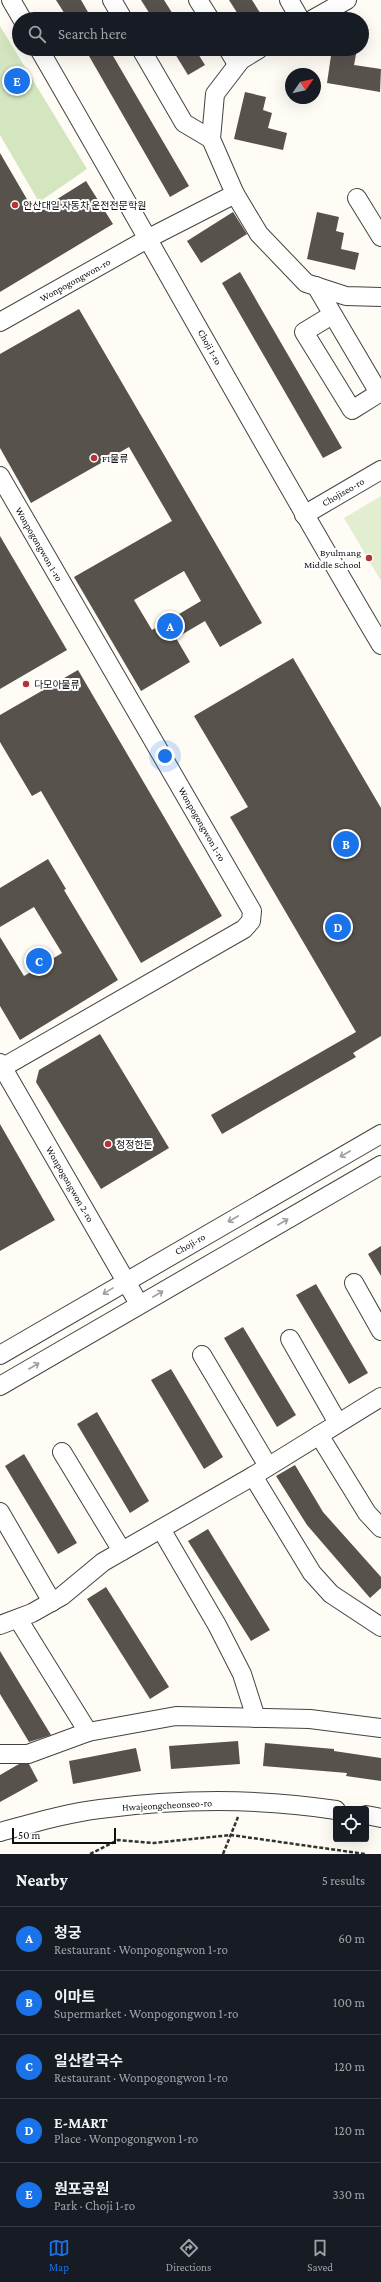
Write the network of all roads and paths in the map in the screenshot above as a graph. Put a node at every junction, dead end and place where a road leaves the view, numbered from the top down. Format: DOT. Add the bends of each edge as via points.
graph roads {
  1 [pos="11,0"];
  2 [pos="112,0"];
  3 [pos="198,0"];
  4 [pos="289,0"];
  5 [pos="347,0"];
  6 [pos="18,12"];
  7 [pos="119,12"];
  8 [pos="206,12"];
  9 [pos="296,12"];
  10 [pos="326,12"];
  11 [pos="43,56"];
  12 [pos="145,56"];
  13 [pos="232,56"];
  14 [pos="247,56"];
  15 [pos="237,64"];
  16 [pos="211,139"];
  17 [pos="235,194"];
  18 [pos="357,198"];
  19 [pos="149,238"];
  20 [pos="381,238"];
  21 [pos="316,286"];
  22 [pos="381,297"];
  23 [pos="332,315"];
  24 [pos="0,322"];
  25 [pos="381,470"];
  26 [pos="0,476"];
  27 [pos="304,515"];
  28 [pos="381,645"];
  29 [pos="1,1067"];
  30 [pos="381,1134"];
  31 [pos="381,1165"];
  32 [pos="126,1281"];
  33 [pos="354,1283"];
  34 [pos="140,1304"];
  35 [pos="381,1331"];
  36 [pos="290,1339"];
  37 [pos="0,1355"];
  38 [pos="202,1355"];
  39 [pos="0,1386"];
  40 [pos="381,1397"];
  41 [pos="338,1423"];
  42 [pos="319,1435"];
  43 [pos="62,1452"];
  44 [pos="260,1471"];
  45 [pos="0,1512"];
  46 [pos="381,1528"];
  47 [pos="161,1529"];
  48 [pos="122,1551"];
  49 [pos="52,1602"];
  50 [pos="18,1619"];
  51 [pos="380,1623"];
  52 [pos="0,1625"];
  53 [pos="256,1718"];
  54 [pos="381,1728"];
  55 [pos="88,1732"];
  56 [pos="0,1754"];
  57 [pos="245,1802"];
  58 [pos="333,1810"];
  59 [pos="369,1816"];
  60 [pos="381,1818"];
  61 [pos="0,1832"];
  62 [pos="231,1835"];
  63 [pos="90,1854"];
  64 [pos="223,1854"];
  65 [pos="365,1854"];
  1 -- 6 [label="street"];
  2 -- 7 [label="street"];
  3 -- 8 [label="street"];
  4 -- 9 [label="street"];
  5 -- 10 [label="street"];
  11 -- 19 [label="street, Choji 1-ro"];
  12 -- 16 [label="street" via="184,122"];
  13 -- 15 [label="street"];
  14 -- 15 [label="street"];
  15 -- 16 [label="street" via="215,94"];
  16 -- 17 [label="street"];
  17 -- 19 [label="street, Wonpogongwon-ro"];
  17 -- 21 [label="street" via="259,234 306,283"];
  18 -- 20 [label="street"];
  19 -- 24 [label="street, Wonpogongwon-ro"];
  19 -- 27 [label="street, Choji 1-ro"];
  21 -- 22 [label="street" via="346,296"];
  21 -- 23 [label="street"];
  23 -- 23 [label="street" via="380,393 352,410 304,332"];
  25 -- 27 [label="street, Chojiseo-ro"];
  26 -- 29 [label="street, Wonpogongwon 1-ro" via="252,911 251,921 244,929"];
  27 -- 28 [label="street, Choji 1-ro"];
  29 -- 32 [label="street, Wonpogongwon 2-ro"];
  30 -- 32 [label="street, Choji-ro, one-way"];
  34 -- 31 [label="street, one-way"];
  32 -- 34 [label="street, Wonpogongwon 2-ro"];
  32 -- 37 [label="street, Choji-ro, one-way"];
  33 -- 35 [label="street"];
  39 -- 34 [label="street, one-way"];
  36 -- 41 [label="street"];
  38 -- 44 [label="street"];
  40 -- 41 [label="street"];
  41 -- 42 [label="street"];
  42 -- 44 [label="street"];
  42 -- 46 [label="street" via="367,1513"];
  43 -- 48 [label="street"];
  44 -- 47 [label="street"];
  44 -- 51 [label="street" via="312,1573 331,1594"];
  45 -- 49 [label="street"];
  47 -- 48 [label="street"];
  47 -- 53 [label="street" via="217,1625 238,1667"];
  48 -- 49 [label="street" via="103,1562"];
  49 -- 50 [label="street"];
  50 -- 52 [label="street"];
  50 -- 55 [label="street"];
  53 -- 54 [label="street" via="310,1719"];
  53 -- 55 [label="street" via="176,1716"];
  55 -- 56 [label="street" via="28,1754"];
  57 -- 58 [label="street, Hwajeongcheonseo-ro"];
  57 -- 61 [label="street, Hwajeongcheonseo-ro" via="169,1803 100,1809"];
  57 -- 62 [label="path"];
  59 -- 60 [label="street"];
  62 -- 63 [label="path" via="153,1843 118,1840"];
  62 -- 64 [label="path"];
  62 -- 65 [label="path"];
}
